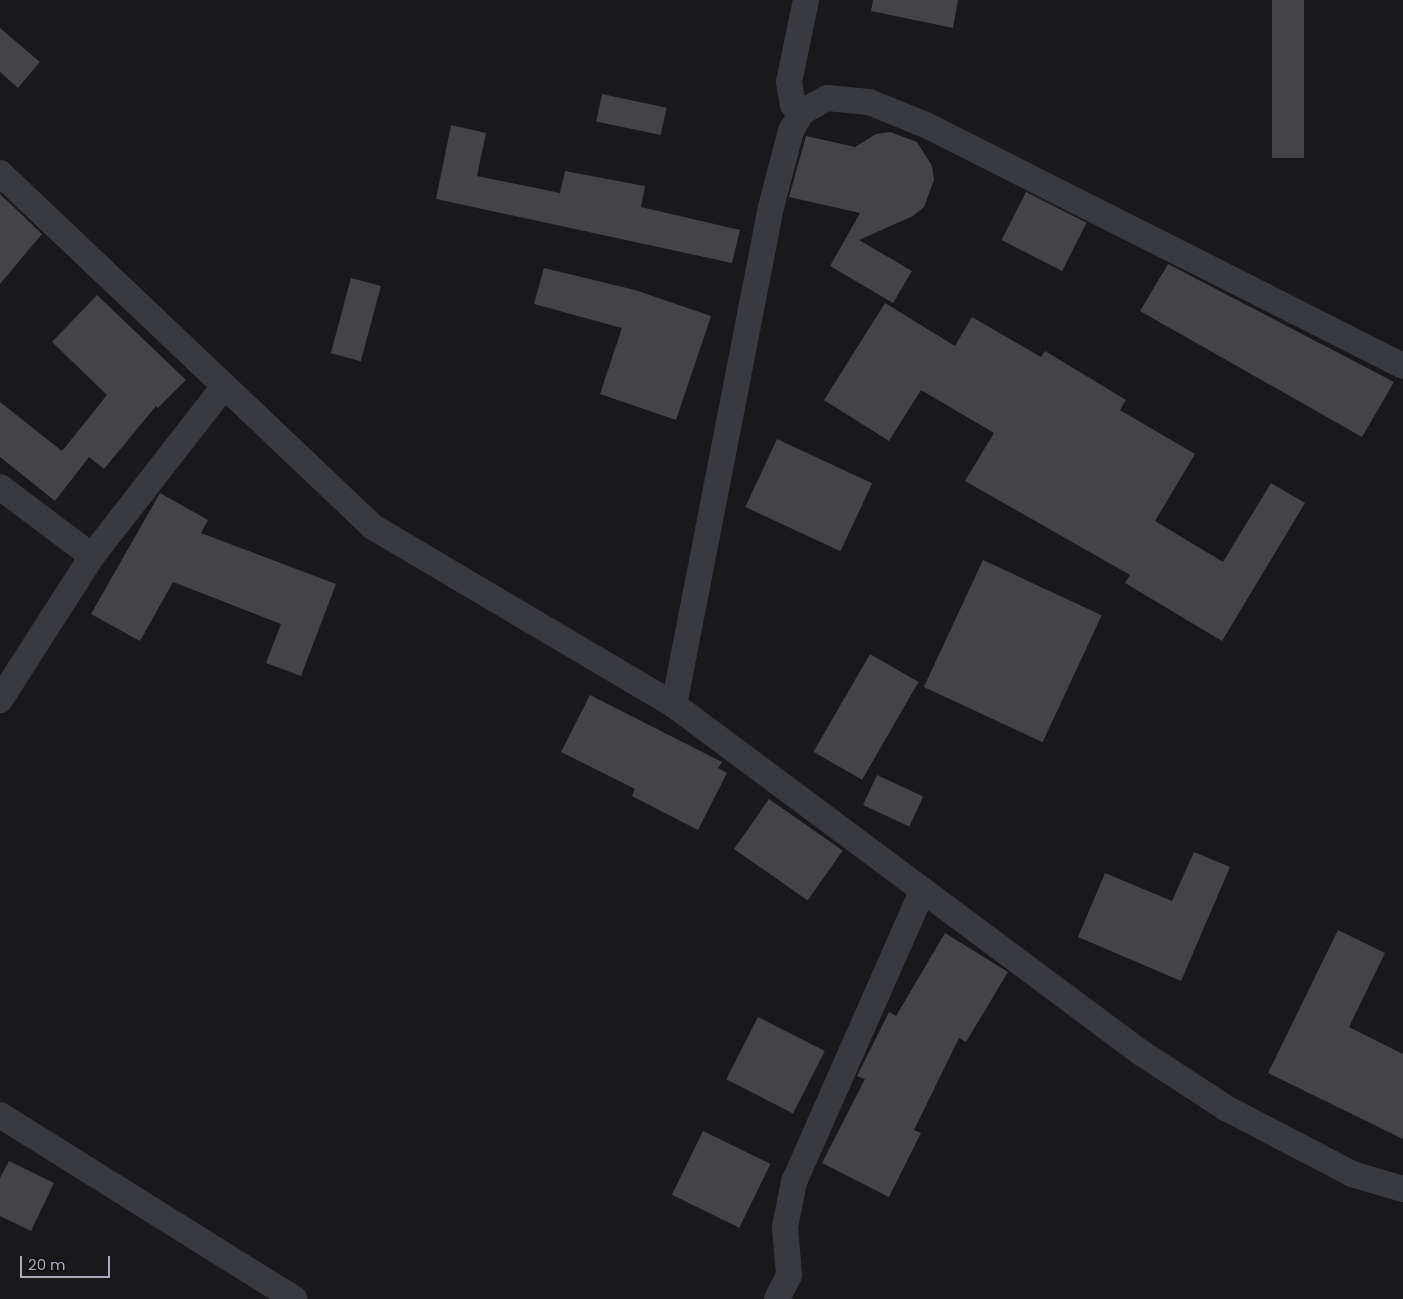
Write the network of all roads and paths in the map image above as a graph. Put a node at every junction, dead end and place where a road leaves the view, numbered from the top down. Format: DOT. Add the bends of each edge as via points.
graph roads {
  1 [pos="806,0"];
  2 [pos="802,112"];
  3 [pos="0,173"];
  4 [pos="1403,366"];
  5 [pos="222,388"];
  6 [pos="0,487"];
  7 [pos="92,556"];
  8 [pos="0,700"];
  9 [pos="674,705"];
  10 [pos="922,892"];
  11 [pos="0,1115"];
  12 [pos="1403,1189"];
  13 [pos="281,1295"];
  14 [pos="776,1299"];
  1 -- 2 [label="street" via="789,82 793,105"];
  2 -- 4 [label="street" via="827,98 869,102 926,125"];
  2 -- 9 [label="street" via="790,131 771,207"];
  3 -- 5 [label="street"];
  5 -- 7 [label="street"];
  5 -- 9 [label="street" via="373,527"];
  6 -- 7 [label="street"];
  7 -- 8 [label="street"];
  9 -- 10 [label="street"];
  10 -- 12 [label="street" via="1140,1052 1226,1108 1352,1174"];
  10 -- 14 [label="street" via="794,1182 785,1227 789,1275"];
  11 -- 13 [label="street"];
}
